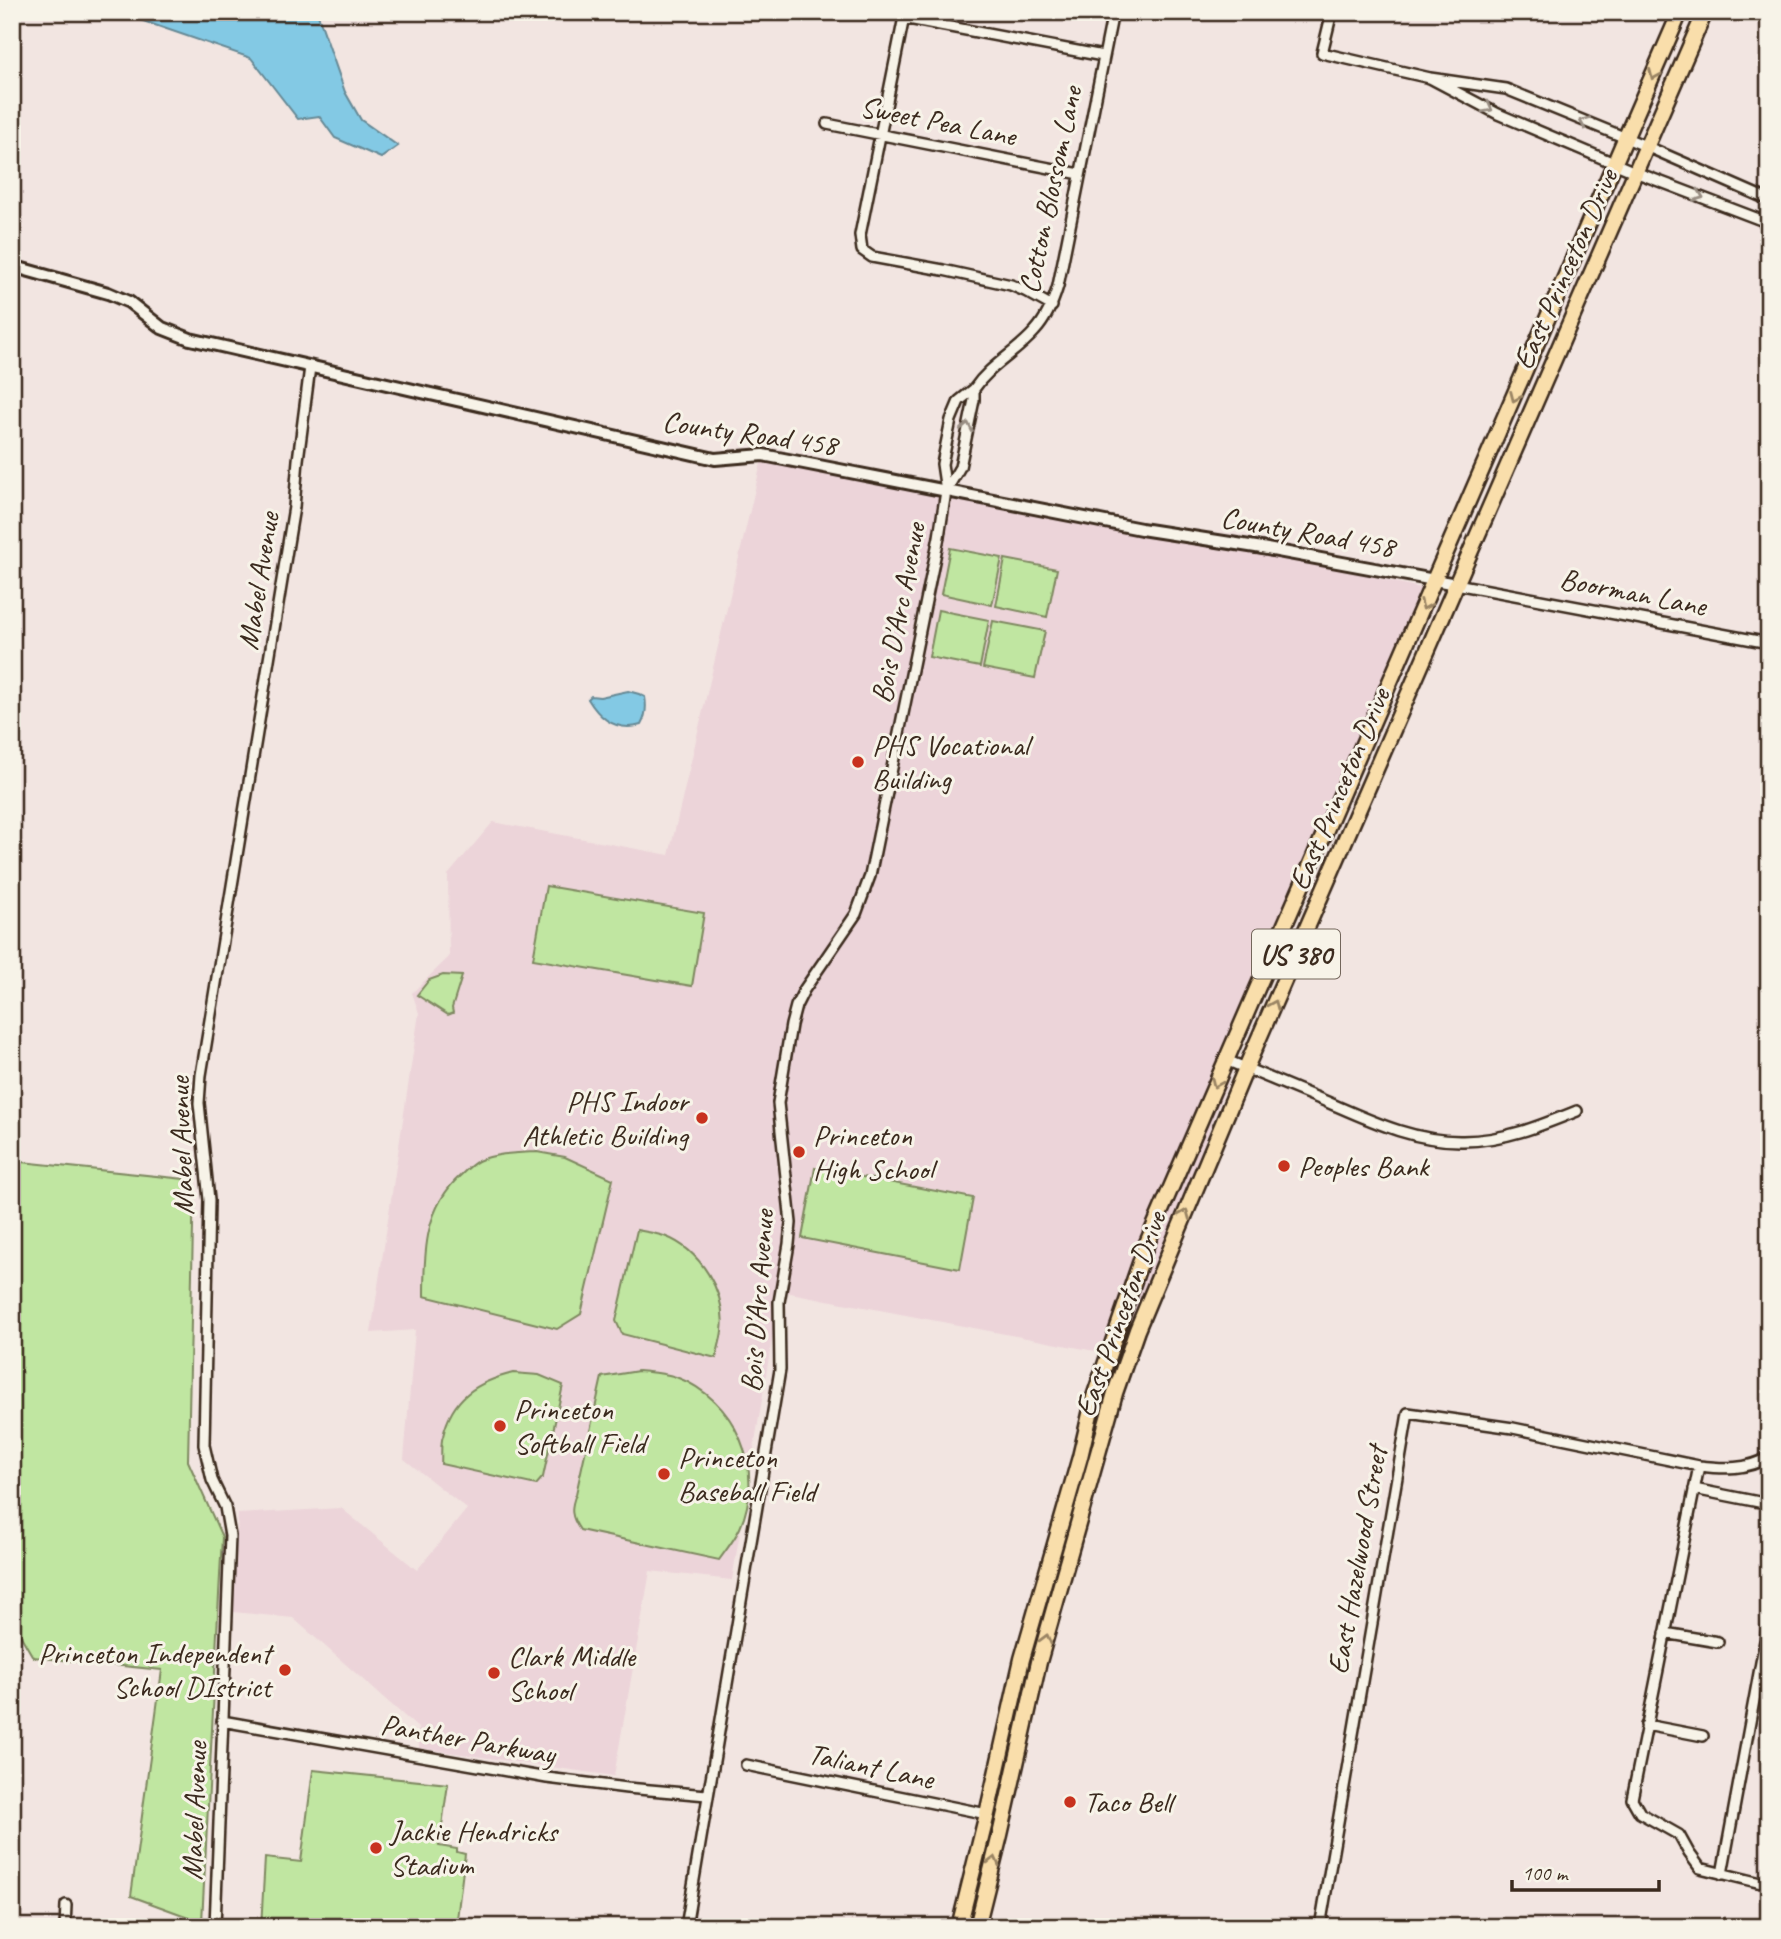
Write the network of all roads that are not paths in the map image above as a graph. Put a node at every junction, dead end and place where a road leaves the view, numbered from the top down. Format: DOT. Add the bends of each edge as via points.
graph roads {
  1 [pos="1113,12"];
  2 [pos="1332,12"];
  3 [pos="1680,12"];
  4 [pos="1705,12"];
  5 [pos="904,15"];
  6 [pos="1103,56"];
  7 [pos="1430,78"];
  8 [pos="827,124"];
  9 [pos="881,134"];
  10 [pos="1626,139"];
  11 [pos="1648,147"];
  12 [pos="1616,164"];
  13 [pos="1636,172"];
  14 [pos="1080,174"];
  15 [pos="1769,200"];
  16 [pos="1769,223"];
  17 [pos="12,266"];
  18 [pos="1052,306"];
  19 [pos="310,367"];
  20 [pos="974,389"];
  21 [pos="946,491"];
  22 [pos="1436,580"];
  23 [pos="1456,584"];
  24 [pos="1769,643"];
  25 [pos="1226,1060"];
  26 [pos="1246,1069"];
  27 [pos="1577,1111"];
  28 [pos="1147,1243"];
  29 [pos="1170,1251"];
  30 [pos="1769,1457"];
  31 [pos="1699,1466"];
  32 [pos="1694,1489"];
  33 [pos="1769,1504"];
  34 [pos="1769,1619"];
  35 [pos="1665,1633"];
  36 [pos="1718,1642"];
  37 [pos="222,1721"];
  38 [pos="1646,1724"];
  39 [pos="1703,1736"];
  40 [pos="746,1765"];
  41 [pos="993,1788"];
  42 [pos="1009,1793"];
  43 [pos="707,1795"];
  44 [pos="987,1814"];
  45 [pos="1722,1874"];
  46 [pos="1769,1885"];
  47 [pos="66,1905"];
  48 [pos="65,1927"];
  49 [pos="215,1927"];
  50 [pos="686,1927"];
  51 [pos="959,1927"];
  52 [pos="976,1927"];
  53 [pos="1320,1927"];
  1 -- 6 [label="street, Cotton Blossom Lane"];
  2 -- 7 [label="street" via="1322,53"];
  3 -- 10 [label="highway, East Princeton Drive / US 380, one-way"];
  4 -- 11 [label="highway, East Princeton Drive / US 380"];
  5 -- 6 [label="street"];
  5 -- 9 [label="street"];
  6 -- 14 [label="street, Cotton Blossom Lane"];
  10 -- 7 [label="street, one-way" via="1506,89"];
  7 -- 12 [label="street, one-way" via="1498,114"];
  8 -- 9 [label="street, Sweet Pea Lane"];
  9 -- 14 [label="street, Sweet Pea Lane"];
  9 -- 18 [label="street" via="860,235 862,250 872,257 1011,285"];
  10 -- 11 [label="street"];
  10 -- 12 [label="highway, East Princeton Drive / US 380"];
  11 -- 13 [label="highway, East Princeton Drive / US 380"];
  11 -- 15 [label="street"];
  12 -- 13 [label="street"];
  12 -- 22 [label="highway, East Princeton Drive / US 380, one-way"];
  13 -- 16 [label="street, one-way"];
  13 -- 23 [label="highway, East Princeton Drive / US 380"];
  14 -- 18 [label="street, Cotton Blossom Lane"];
  17 -- 19 [label="street, County Road 458" via="119,297 162,328 190,339"];
  18 -- 20 [label="street, Cotton Blossom Lane" via="1036,331 991,368"];
  19 -- 21 [label="street, County Road 458" via="715,459 764,455"];
  19 -- 37 [label="street, Mabel Avenue" via="295,507 205,1039 199,1103 209,1200 204,1445 230,1536"];
  21 -- 20 [label="street, one-way" via="960,467"];
  20 -- 21 [label="street, Cotton Blossom Lane" via="953,413 942,464"];
  21 -- 22 [label="street, County Road 458"];
  21 -- 43 [label="street, Bois D'Arc Avenue" via="870,876 856,914 800,998 786,1053 778,1103 791,1223 779,1302 780,1370"];
  22 -- 23 [label="street, County Road 458"];
  22 -- 25 [label="highway, East Princeton Drive / US 380, one-way"];
  23 -- 24 [label="street, Boorman Lane"];
  26 -- 23 [label="highway, East Princeton Drive / US 380, one-way"];
  25 -- 26 [label="street"];
  25 -- 28 [label="highway, East Princeton Drive / US 380, one-way"];
  26 -- 27 [label="street" via="1387,1127 1436,1139 1465,1141 1509,1135"];
  29 -- 26 [label="highway, East Princeton Drive / US 380, one-way"];
  28 -- 29 [label="highway"];
  28 -- 41 [label="highway, East Princeton Drive / US 380" via="1094,1397 1022,1659"];
  42 -- 29 [label="highway, East Princeton Drive / US 380, one-way" via="1039,1662 1115,1393"];
  30 -- 31 [label="street" via="1745,1467"];
  31 -- 32 [label="street"];
  31 -- 53 [label="street, East Hazelwood Street" via="1408,1413"];
  32 -- 33 [label="street"];
  32 -- 35 [label="street"];
  34 -- 45 [label="street"];
  35 -- 36 [label="street"];
  35 -- 38 [label="street"];
  37 -- 43 [label="street, Panther Parkway" via="547,1778"];
  37 -- 49 [label="street, Mabel Avenue"];
  38 -- 39 [label="street"];
  38 -- 45 [label="street" via="1632,1799 1640,1813 1679,1835 1700,1868"];
  40 -- 44 [label="street, Taliant Lane"];
  41 -- 42 [label="highway"];
  41 -- 44 [label="highway, East Princeton Drive / US 380"];
  52 -- 42 [label="highway, East Princeton Drive / US 380, one-way"];
  43 -- 50 [label="street, Bois D'Arc Avenue"];
  44 -- 51 [label="highway, East Princeton Drive / US 380"];
  45 -- 46 [label="street"];
  47 -- 48 [label="street"];
}
